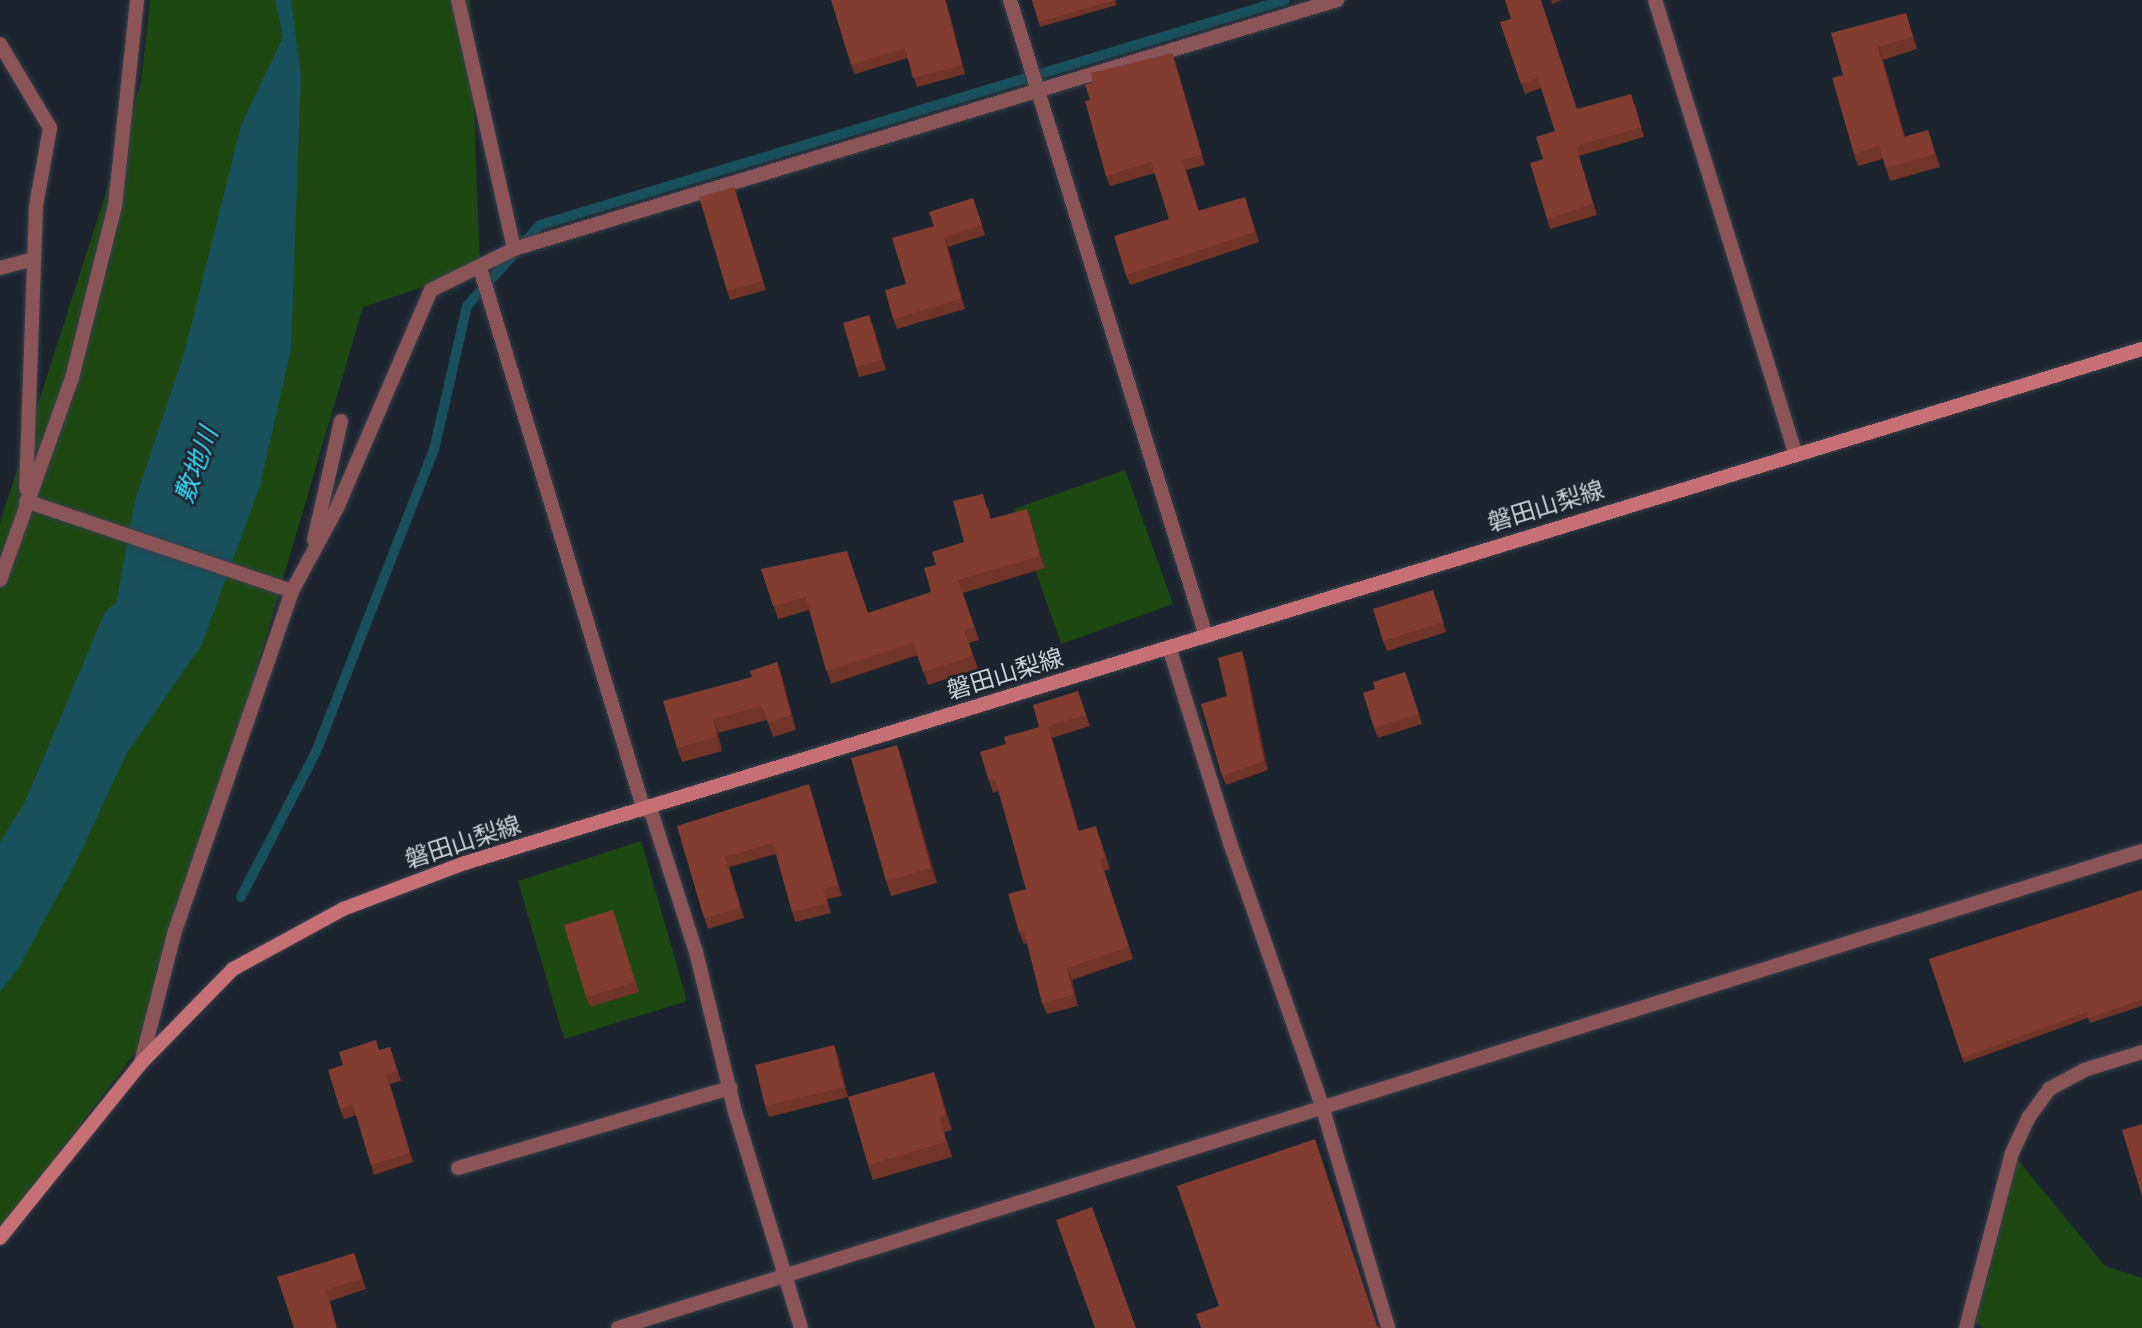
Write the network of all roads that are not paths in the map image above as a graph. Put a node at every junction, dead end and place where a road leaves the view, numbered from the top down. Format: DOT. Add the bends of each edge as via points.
graph roads {
  1 [pos="137,0"];
  2 [pos="458,0"];
  3 [pos="1010,0"];
  4 [pos="1337,0"];
  5 [pos="1656,0"];
  6 [pos="0,44"];
  7 [pos="1038,91"];
  8 [pos="514,249"];
  9 [pos="34,259"];
  10 [pos="0,268"];
  11 [pos="480,268"];
  12 [pos="2142,349"];
  13 [pos="341,421"];
  14 [pos="1795,453"];
  15 [pos="26,501"];
  16 [pos="310,558"];
  17 [pos="0,580"];
  18 [pos="292,592"];
  19 [pos="1206,636"];
  20 [pos="1169,648"];
  21 [pos="647,809"];
  22 [pos="2142,851"];
  23 [pos="2142,1052"];
  24 [pos="141,1063"];
  25 [pos="730,1088"];
  26 [pos="1322,1106"];
  27 [pos="458,1168"];
  28 [pos="0,1238"];
  29 [pos="784,1277"];
  30 [pos="618,1328"];
  31 [pos="800,1328"];
  32 [pos="1388,1328"];
  33 [pos="1966,1328"];
  1 -- 15 [label="street" via="115,206 72,378"];
  2 -- 8 [label="street"];
  3 -- 7 [label="street"];
  4 -- 7 [label="street"];
  5 -- 14 [label="street"];
  6 -- 9 [label="street" via="50,128 36,206"];
  7 -- 8 [label="street"];
  7 -- 19 [label="street"];
  8 -- 11 [label="street"];
  9 -- 10 [label="street"];
  9 -- 15 [label="street"];
  11 -- 16 [label="street" via="431,290 337,508"];
  11 -- 21 [label="street"];
  12 -- 14 [label="main road, 磐田山梨線"];
  13 -- 16 [label="street"];
  14 -- 19 [label="main road, 磐田山梨線"];
  15 -- 17 [label="street"];
  15 -- 18 [label="street"];
  16 -- 18 [label="street"];
  18 -- 24 [label="street" via="174,931"];
  19 -- 20 [label="main road, 磐田山梨線"];
  20 -- 21 [label="main road, 磐田山梨線"];
  20 -- 26 [label="street" via="1230,843"];
  21 -- 24 [label="main road, 磐田山梨線" via="465,863 342,909 233,969"];
  21 -- 25 [label="street" via="696,952"];
  22 -- 26 [label="street"];
  23 -- 33 [label="street" via="2084,1070 2049,1089 2029,1117 2012,1153"];
  24 -- 28 [label="main road, 磐田山梨線"];
  25 -- 27 [label="street"];
  25 -- 29 [label="street"];
  26 -- 29 [label="street"];
  26 -- 32 [label="street"];
  29 -- 30 [label="street"];
  29 -- 31 [label="street"];
}
